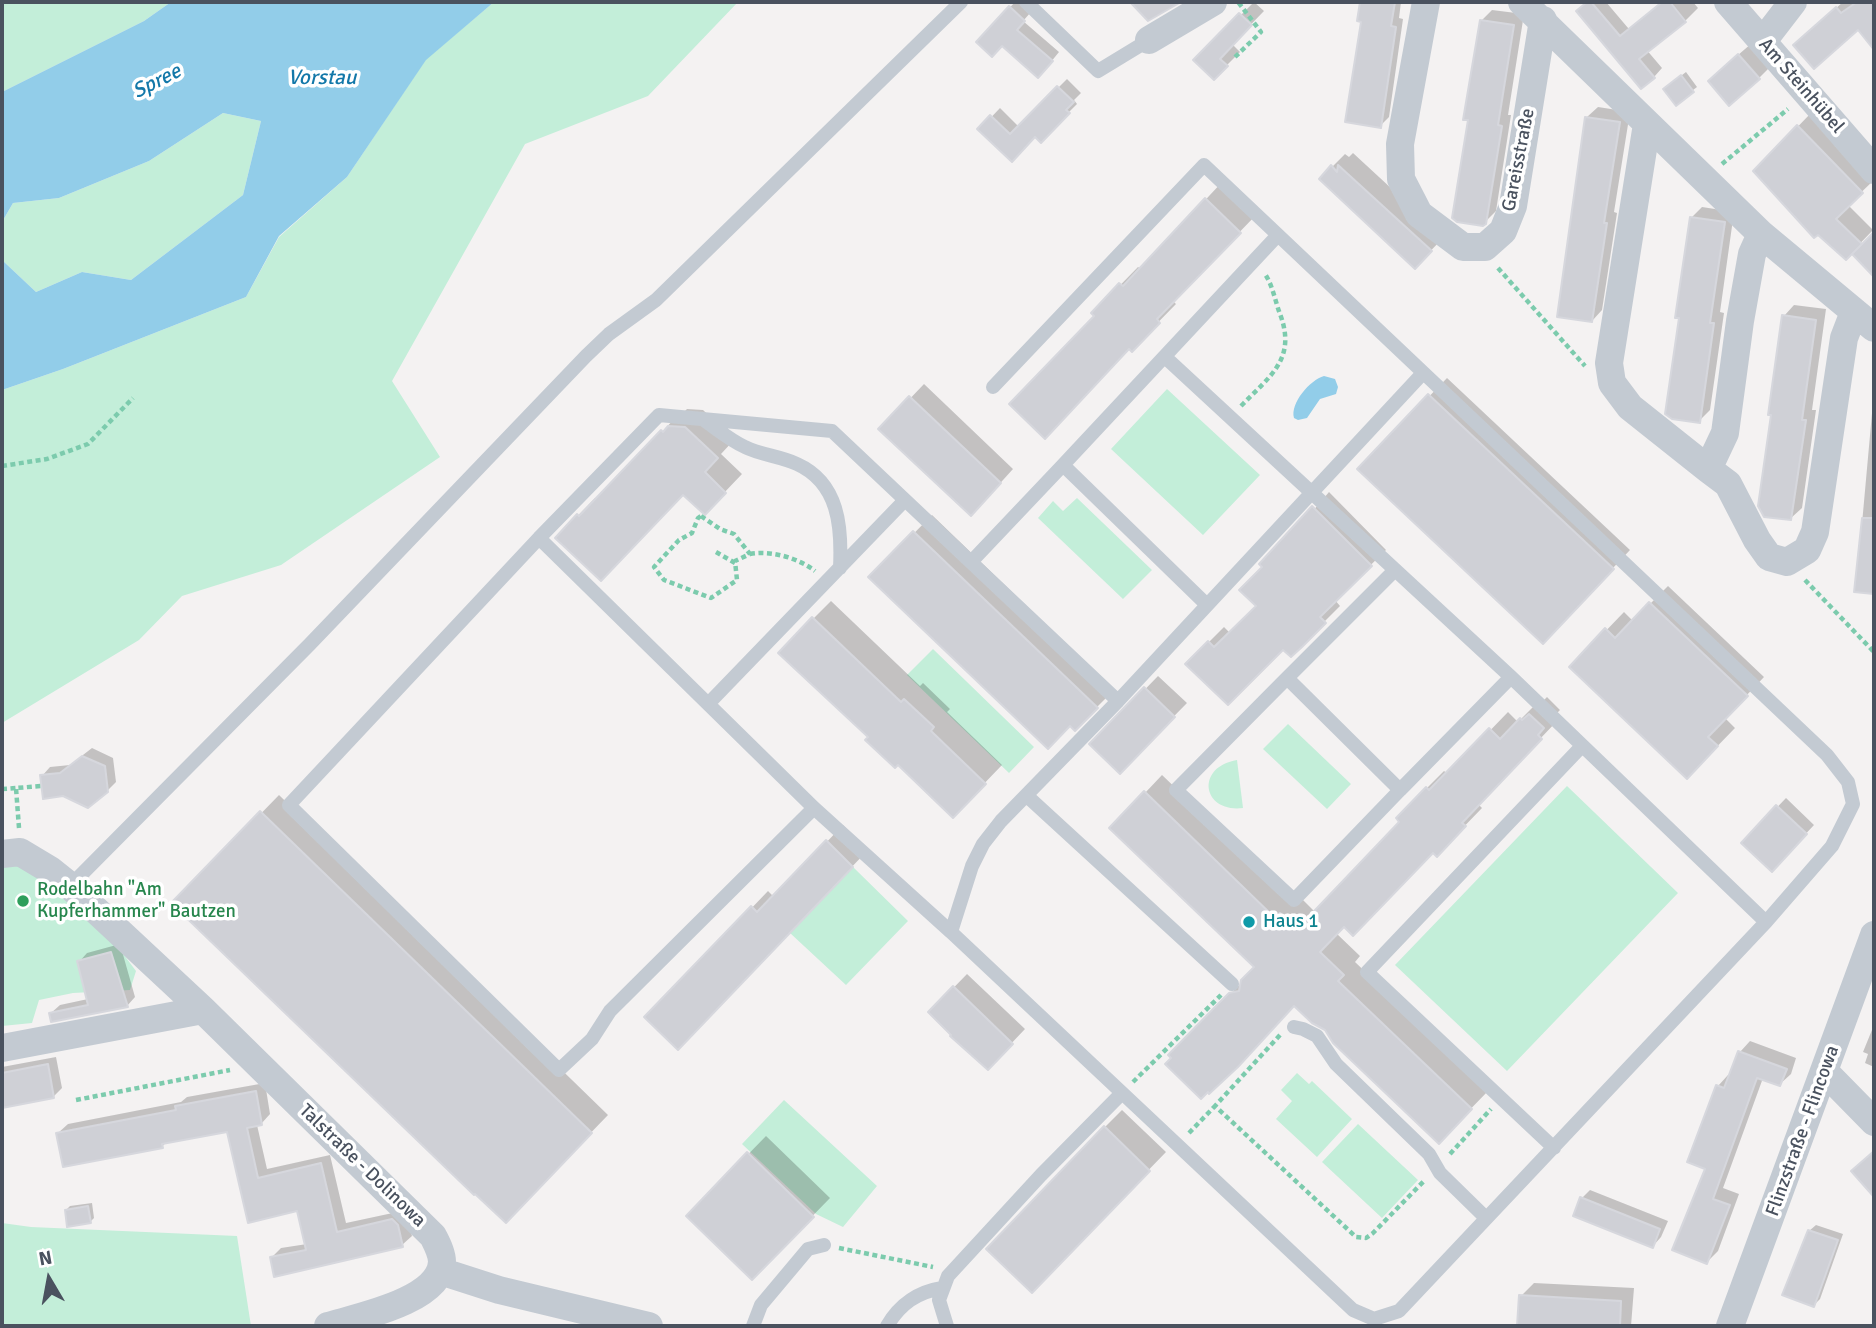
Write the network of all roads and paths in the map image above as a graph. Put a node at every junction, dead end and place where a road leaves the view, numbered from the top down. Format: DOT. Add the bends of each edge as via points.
graph roads {
  1 [pos="961,2"];
  2 [pos="1026,2"];
  3 [pos="1213,2"];
  4 [pos="1238,2"];
  5 [pos="1426,2"];
  6 [pos="1728,2"];
  7 [pos="1793,2"];
  8 [pos="1532,11"];
  9 [pos="1149,40"];
  10 [pos="1763,41"];
  11 [pos="1235,57"];
  12 [pos="1807,93"];
  13 [pos="1647,124"];
  14 [pos="1874,170"];
  15 [pos="1705,178"];
  16 [pos="1761,234"];
  17 [pos="1278,235"];
  18 [pos="1485,247"];
  19 [pos="1258,265"];
  20 [pos="1864,320"];
  21 [pos="1165,356"];
  22 [pos="1423,373"];
  23 [pos="1612,383"];
  24 [pos="993,387"];
  25 [pos="134,398"];
  26 [pos="1230,417"];
  27 [pos="702,419"];
  28 [pos="1063,465"];
  29 [pos="2,466"];
  30 [pos="1708,469"];
  31 [pos="1310,492"];
  32 [pos="905,500"];
  33 [pos="539,538"];
  34 [pos="716,551"];
  35 [pos="750,554"];
  36 [pos="971,562"];
  37 [pos="1787,562"];
  38 [pos="735,563"];
  39 [pos="840,568"];
  40 [pos="1395,570"];
  41 [pos="827,581"];
  42 [pos="1207,605"];
  43 [pos="1874,652"];
  44 [pos="1511,677"];
  45 [pos="1287,678"];
  46 [pos="1118,701"];
  47 [pos="709,703"];
  48 [pos="1582,746"];
  49 [pos="41,786"];
  50 [pos="16,788"];
  51 [pos="2,789"];
  52 [pos="1400,790"];
  53 [pos="1027,796"];
  54 [pos="814,807"];
  55 [pos="19,829"];
  56 [pos="2,855"];
  57 [pos="70,886"];
  58 [pos="1766,922"];
  59 [pos="951,932"];
  60 [pos="1874,935"];
  61 [pos="1231,984"];
  62 [pos="203,1010"];
  63 [pos="1294,1027"];
  64 [pos="2,1048"];
  65 [pos="257,1065"];
  66 [pos="1825,1072"];
  67 [pos="1121,1094"];
  68 [pos="1501,1098"];
  69 [pos="76,1100"];
  70 [pos="1215,1106"];
  71 [pos="1874,1122"];
  72 [pos="1178,1145"];
  73 [pos="1554,1148"];
  74 [pos="1436,1169"];
  75 [pos="1485,1217"];
  76 [pos="824,1245"];
  77 [pos="440,1271"];
  78 [pos="952,1271"];
  79 [pos="942,1287"];
  80 [pos="397,1316"];
  81 [pos="641,1325"];
  82 [pos="328,1326"];
  83 [pos="753,1326"];
  84 [pos="887,1326"];
  85 [pos="947,1326"];
  86 [pos="1730,1326"];
  1 -- 57 [label="lane" via="656,300 608,334"];
  2 -- 9 [label="lane" via="1098,71"];
  3 -- 9 [label="street"];
  4 -- 11 [label="path" via="1261,32"];
  5 -- 18 [label="street" via="1400,144 1401,179 1419,214 1463,247"];
  6 -- 10 [label="street, Am Steinhübel"];
  7 -- 10 [label="street"];
  8 -- 13 [label="street, Gareisstraße"];
  8 -- 18 [label="street, Gareisstraße" via="1513,206 1503,231"];
  10 -- 12 [label="street, Am Steinhübel"];
  12 -- 14 [label="street, Am Steinhübel"];
  12 -- 15 [label="path"];
  13 -- 15 [label="street, Gareisstraße"];
  13 -- 23 [label="street" via="1612,340"];
  15 -- 16 [label="street, Gareisstraße"];
  16 -- 20 [label="street, Gareisstraße"];
  16 -- 30 [label="street" via="1752,254 1724,433"];
  17 -- 21 [label="lane"];
  17 -- 22 [label="lane"];
  17 -- 24 [label="lane" via="1204,165"];
  18 -- 23 [label="path" via="1489,258 1584,366"];
  19 -- 26 [label="path" via="1270,283 1286,344 1278,368"];
  20 -- 37 [label="street, Gareisstraße" via="1844,338 1815,532 1807,550"];
  21 -- 26 [label="lane"];
  21 -- 28 [label="lane"];
  22 -- 31 [label="lane"];
  22 -- 58 [label="lane" via="1828,755 1849,782 1853,804 1832,846"];
  23 -- 30 [label="street" via="1630,407"];
  25 -- 29 [label="path" via="88,444 47,459"];
  26 -- 31 [label="lane"];
  27 -- 32 [label="lane" via="832,431"];
  27 -- 33 [label="lane" via="660,415"];
  27 -- 39 [label="lane" via="744,447 797,464 824,485 841,527"];
  28 -- 36 [label="lane"];
  28 -- 42 [label="lane"];
  30 -- 37 [label="street" via="1728,484 1769,557"];
  31 -- 40 [label="lane"];
  31 -- 42 [label="lane"];
  32 -- 36 [label="lane"];
  32 -- 39 [label="lane"];
  33 -- 47 [label="lane"];
  33 -- 54 [label="lane" via="289,805 559,1070 592,1039 610,1012"];
  34 -- 38 [label="path"];
  35 -- 38 [label="path"];
  35 -- 38 [label="path" via="734,534 701,516 692,533 654,567 664,580 711,598 737,580"];
  35 -- 41 [label="path" via="792,559"];
  36 -- 46 [label="lane"];
  37 -- 43 [label="path"];
  39 -- 41 [label="lane"];
  40 -- 44 [label="lane"];
  40 -- 45 [label="lane"];
  41 -- 47 [label="lane"];
  42 -- 46 [label="lane"];
  44 -- 48 [label="lane"];
  44 -- 52 [label="lane"];
  45 -- 52 [label="lane"];
  45 -- 52 [label="lane" via="1176,790 1294,900"];
  46 -- 53 [label="lane"];
  47 -- 54 [label="lane"];
  48 -- 58 [label="lane"];
  48 -- 68 [label="lane" via="1367,972"];
  49 -- 50 [label="path"];
  50 -- 51 [label="path"];
  50 -- 55 [label="path"];
  53 -- 59 [label="lane" via="983,845"];
  53 -- 61 [label="lane"];
  54 -- 59 [label="lane"];
  56 -- 57 [label="street, Talstraße - Dolinowa" via="19,852"];
  57 -- 62 [label="street, Talstraße - Dolinowa"];
  58 -- 73 [label="lane"];
  59 -- 67 [label="lane"];
  60 -- 66 [label="street, Flinzstraße - Flincowa"];
  61 -- 67 [label="path"];
  62 -- 64 [label="street"];
  62 -- 65 [label="street, Talstraße - Dolinowa"];
  63 -- 70 [label="path" via="1282,1034"];
  63 -- 74 [label="lane" via="1317,1036 1336,1064 1429,1154"];
  65 -- 69 [label="path"];
  65 -- 77 [label="street, Talstraße - Dolinowa" via="420,1221 439,1250"];
  66 -- 71 [label="street"];
  66 -- 86 [label="street, Flinzstraße - Flincowa"];
  67 -- 72 [label="lane"];
  67 -- 78 [label="lane"];
  68 -- 73 [label="lane"];
  68 -- 74 [label="path"];
  70 -- 72 [label="path"];
  70 -- 74 [label="path" via="1356,1237 1373,1233"];
  72 -- 75 [label="lane" via="1353,1310 1374,1319 1399,1311"];
  73 -- 75 [label="lane"];
  74 -- 75 [label="lane"];
  76 -- 78 [label="path"];
  76 -- 83 [label="lane" via="808,1249 761,1305"];
  77 -- 80 [label="street"];
  77 -- 81 [label="street"];
  78 -- 79 [label="lane"];
  79 -- 84 [label="lane" via="912,1297"];
  79 -- 85 [label="lane" via="939,1300"];
  80 -- 82 [label="street"];
}
